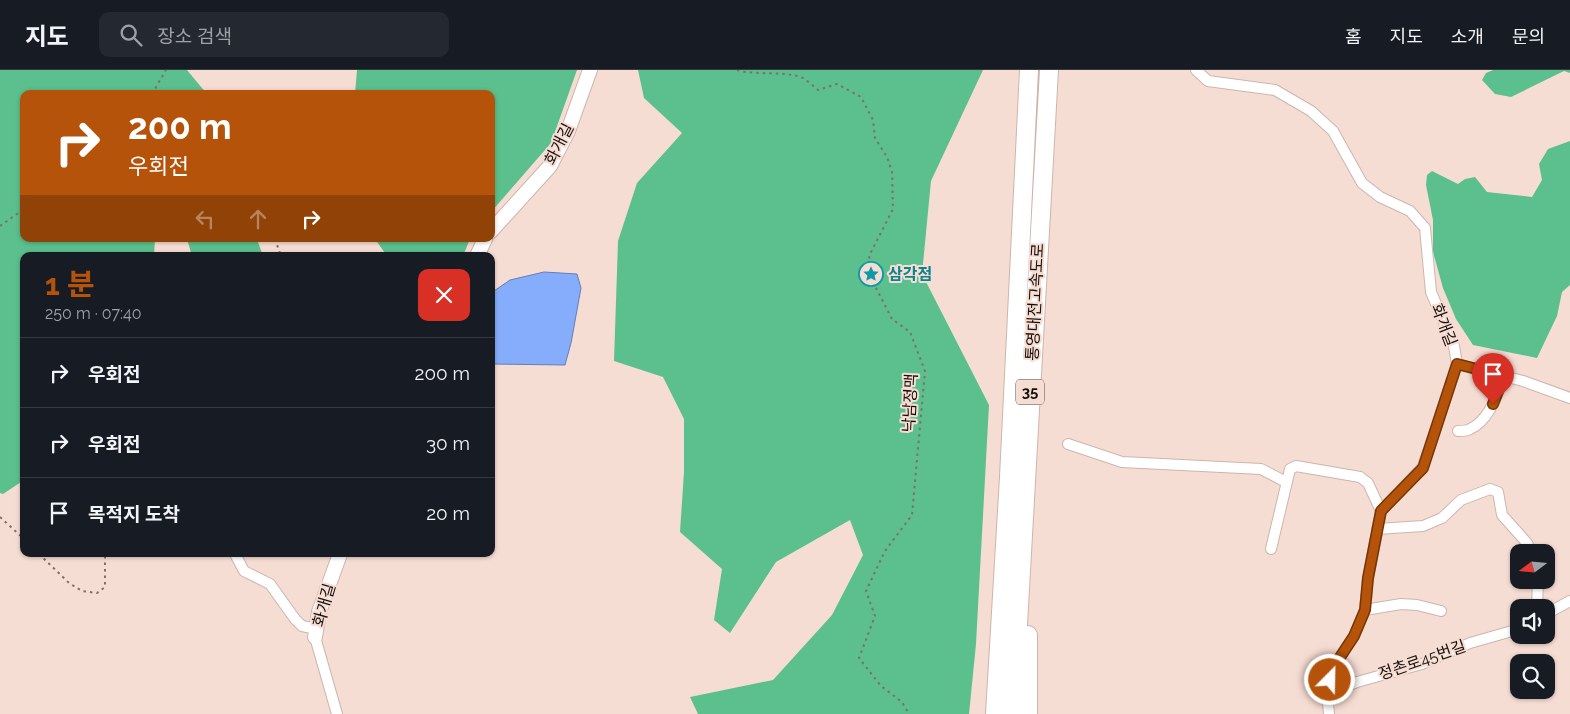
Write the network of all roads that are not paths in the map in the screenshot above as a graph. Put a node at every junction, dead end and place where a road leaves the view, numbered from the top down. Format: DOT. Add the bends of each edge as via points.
graph roads {
  1 [pos="590,70"];
  2 [pos="1029,70"];
  3 [pos="1049,70"];
  4 [pos="1196,70"];
  5 [pos="495,227"];
  6 [pos="1457,364"];
  7 [pos="1504,376"];
  8 [pos="1570,398"];
  9 [pos="1028,420"];
  10 [pos="1458,431"];
  11 [pos="1068,444"];
  12 [pos="1286,482"];
  13 [pos="1381,511"];
  14 [pos="1377,529"];
  15 [pos="1527,544"];
  16 [pos="1271,549"];
  17 [pos="237,557"];
  18 [pos="339,557"];
  19 [pos="1570,600"];
  20 [pos="1555,609"];
  21 [pos="1365,610"];
  22 [pos="1441,611"];
  23 [pos="1510,632"];
  24 [pos="316,633"];
  25 [pos="1327,694"];
  26 [pos="337,714"];
  27 [pos="995,714"];
  28 [pos="1013,714"];
  29 [pos="1028,714"];
  30 [pos="1329,714"];
  1 -- 5 [label="street, 화개길" via="568,131 550,166"];
  2 -- 27 [label="highway, 통영대전고속도로 / 35"];
  3 -- 9 [label="highway, 통영대전고속도로 / 35"];
  4 -- 6 [label="street, 화개길" via="1208,81 1275,90 1311,111 1333,131 1362,183 1380,197 1410,211 1426,228 1431,292 1454,346"];
  6 -- 7 [label="street"];
  6 -- 13 [label="street, 화개길" via="1423,468"];
  7 -- 8 [label="street"];
  7 -- 10 [label="street" via="1484,418 1470,429"];
  9 -- 28 [label="highway, 통영대전고속도로 / 35"];
  9 -- 29 [label="highway"];
  11 -- 12 [label="street" via="1122,462 1261,469"];
  12 -- 13 [label="street" via="1290,469 1296,466 1360,477 1368,483"];
  12 -- 16 [label="street"];
  13 -- 14 [label="street"];
  14 -- 15 [label="street" via="1423,526 1442,518 1461,500 1490,489 1498,492 1502,515"];
  14 -- 21 [label="street"];
  17 -- 24 [label="street" via="244,571 270,584 294,619"];
  18 -- 24 [label="street, 화개길" via="319,612"];
  19 -- 20 [label="street"];
  21 -- 22 [label="street" via="1401,604"];
  21 -- 25 [label="street" via="1354,636 1333,668"];
  23 -- 25 [label="street, 정촌로45번길"];
  24 -- 26 [label="street, 화개길"];
  25 -- 30 [label="street"];
}
